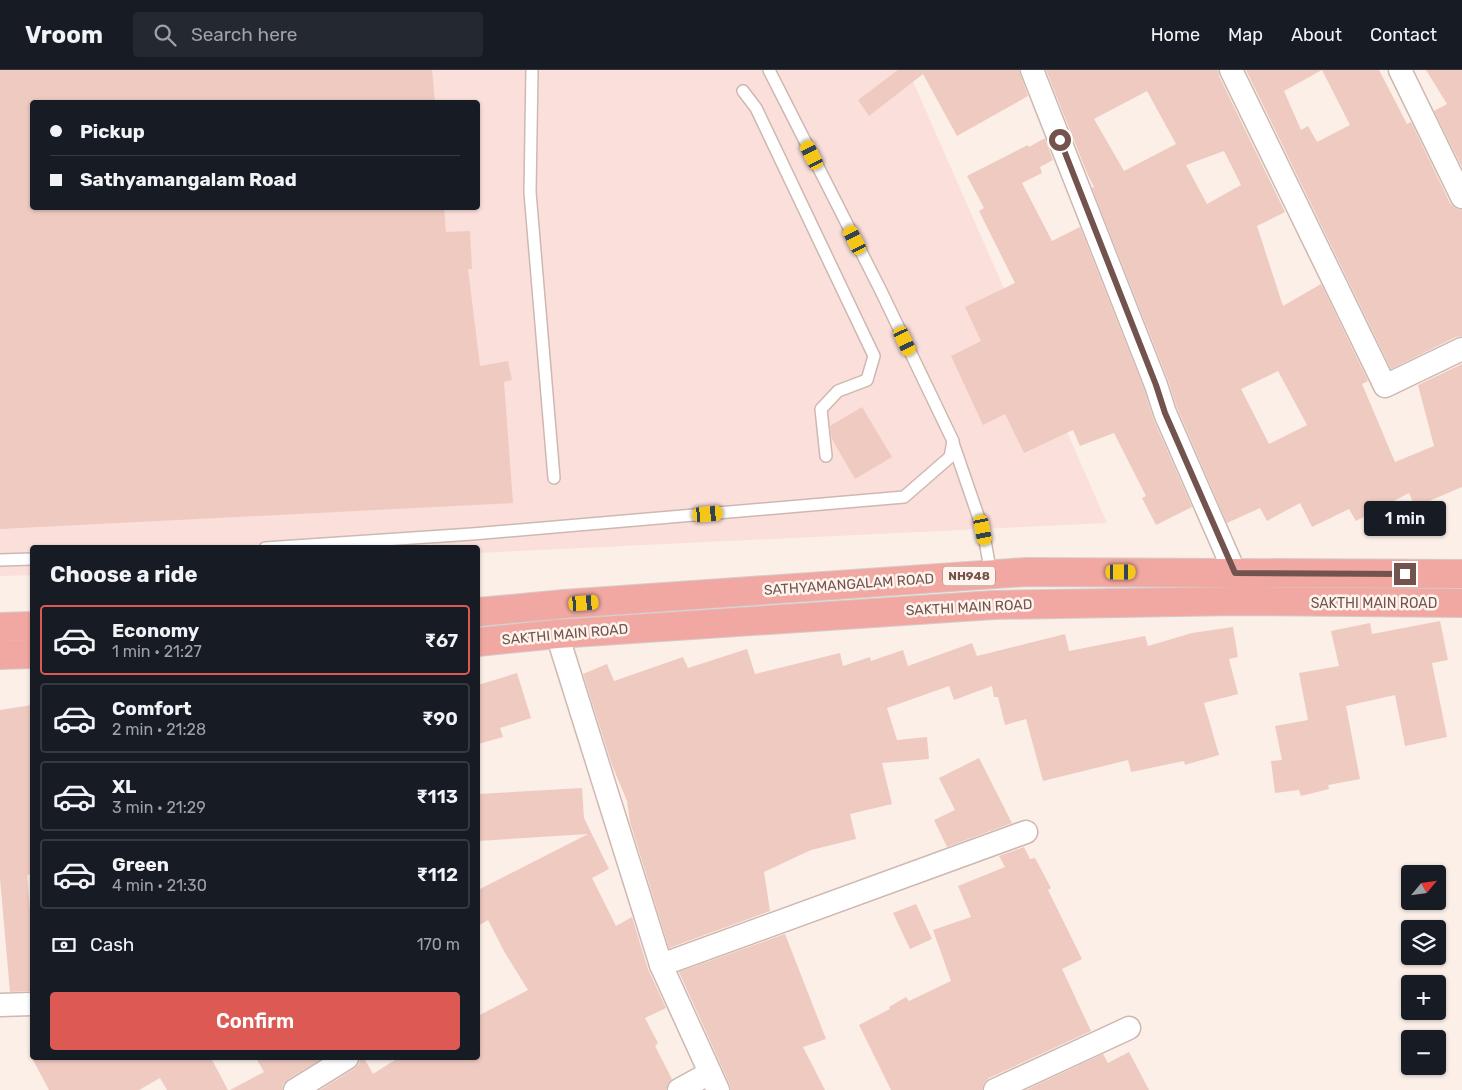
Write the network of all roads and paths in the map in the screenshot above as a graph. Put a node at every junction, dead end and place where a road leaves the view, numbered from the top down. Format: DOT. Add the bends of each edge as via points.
graph roads {
  1 [pos="532,70"];
  2 [pos="769,70"];
  3 [pos="1032,70"];
  4 [pos="1231,70"];
  5 [pos="1400,70"];
  6 [pos="743,91"];
  7 [pos="1462,197"];
  8 [pos="1462,349"];
  9 [pos="952,441"];
  10 [pos="826,456"];
  11 [pos="554,478"];
  12 [pos="309,545"];
  13 [pos="30,559"];
  14 [pos="0,560"];
  15 [pos="1235,573"];
  16 [pos="991,574"];
  17 [pos="1462,574"];
  18 [pos="1462,603"];
  19 [pos="480,612"];
  20 [pos="30,626"];
  21 [pos="0,627"];
  22 [pos="557,634"];
  23 [pos="480,642"];
  24 [pos="30,654"];
  25 [pos="0,655"];
  26 [pos="1026,832"];
  27 [pos="661,965"];
  28 [pos="30,1004"];
  29 [pos="0,1005"];
  30 [pos="1129,1028"];
  31 [pos="344,1060"];
  32 [pos="714,1081"];
  33 [pos="295,1090"];
  34 [pos="679,1090"];
  35 [pos="995,1090"];
  1 -- 11 [label="lane" via="530,192"];
  2 -- 9 [label="lane" via="881,291"];
  3 -- 15 [label="street" via="1165,413"];
  4 -- 8 [label="street" via="1385,386"];
  5 -- 7 [label="street"];
  6 -- 10 [label="lane" via="756,108 874,356 867,380 838,390 821,409"];
  9 -- 12 [label="lane" via="950,457 904,497"];
  9 -- 16 [label="lane" via="983,530"];
  13 -- 14 [label="lane"];
  15 -- 16 [label="highway, SATHYAMANGALAM ROAD / NH948"];
  15 -- 17 [label="highway, SATHYAMANGALAM ROAD / NH948"];
  16 -- 19 [label="highway, SATHYAMANGALAM ROAD / NH948"];
  18 -- 22 [label="highway, SAKTHI MAIN ROAD / NH948" via="993,604"];
  20 -- 21 [label="highway"];
  22 -- 23 [label="highway, SAKTHI MAIN ROAD / NH948"];
  22 -- 27 [label="street"];
  24 -- 25 [label="highway"];
  26 -- 27 [label="street"];
  27 -- 32 [label="street"];
  28 -- 29 [label="street"];
  30 -- 35 [label="street"];
  31 -- 33 [label="street"];
  32 -- 34 [label="street"];
}
